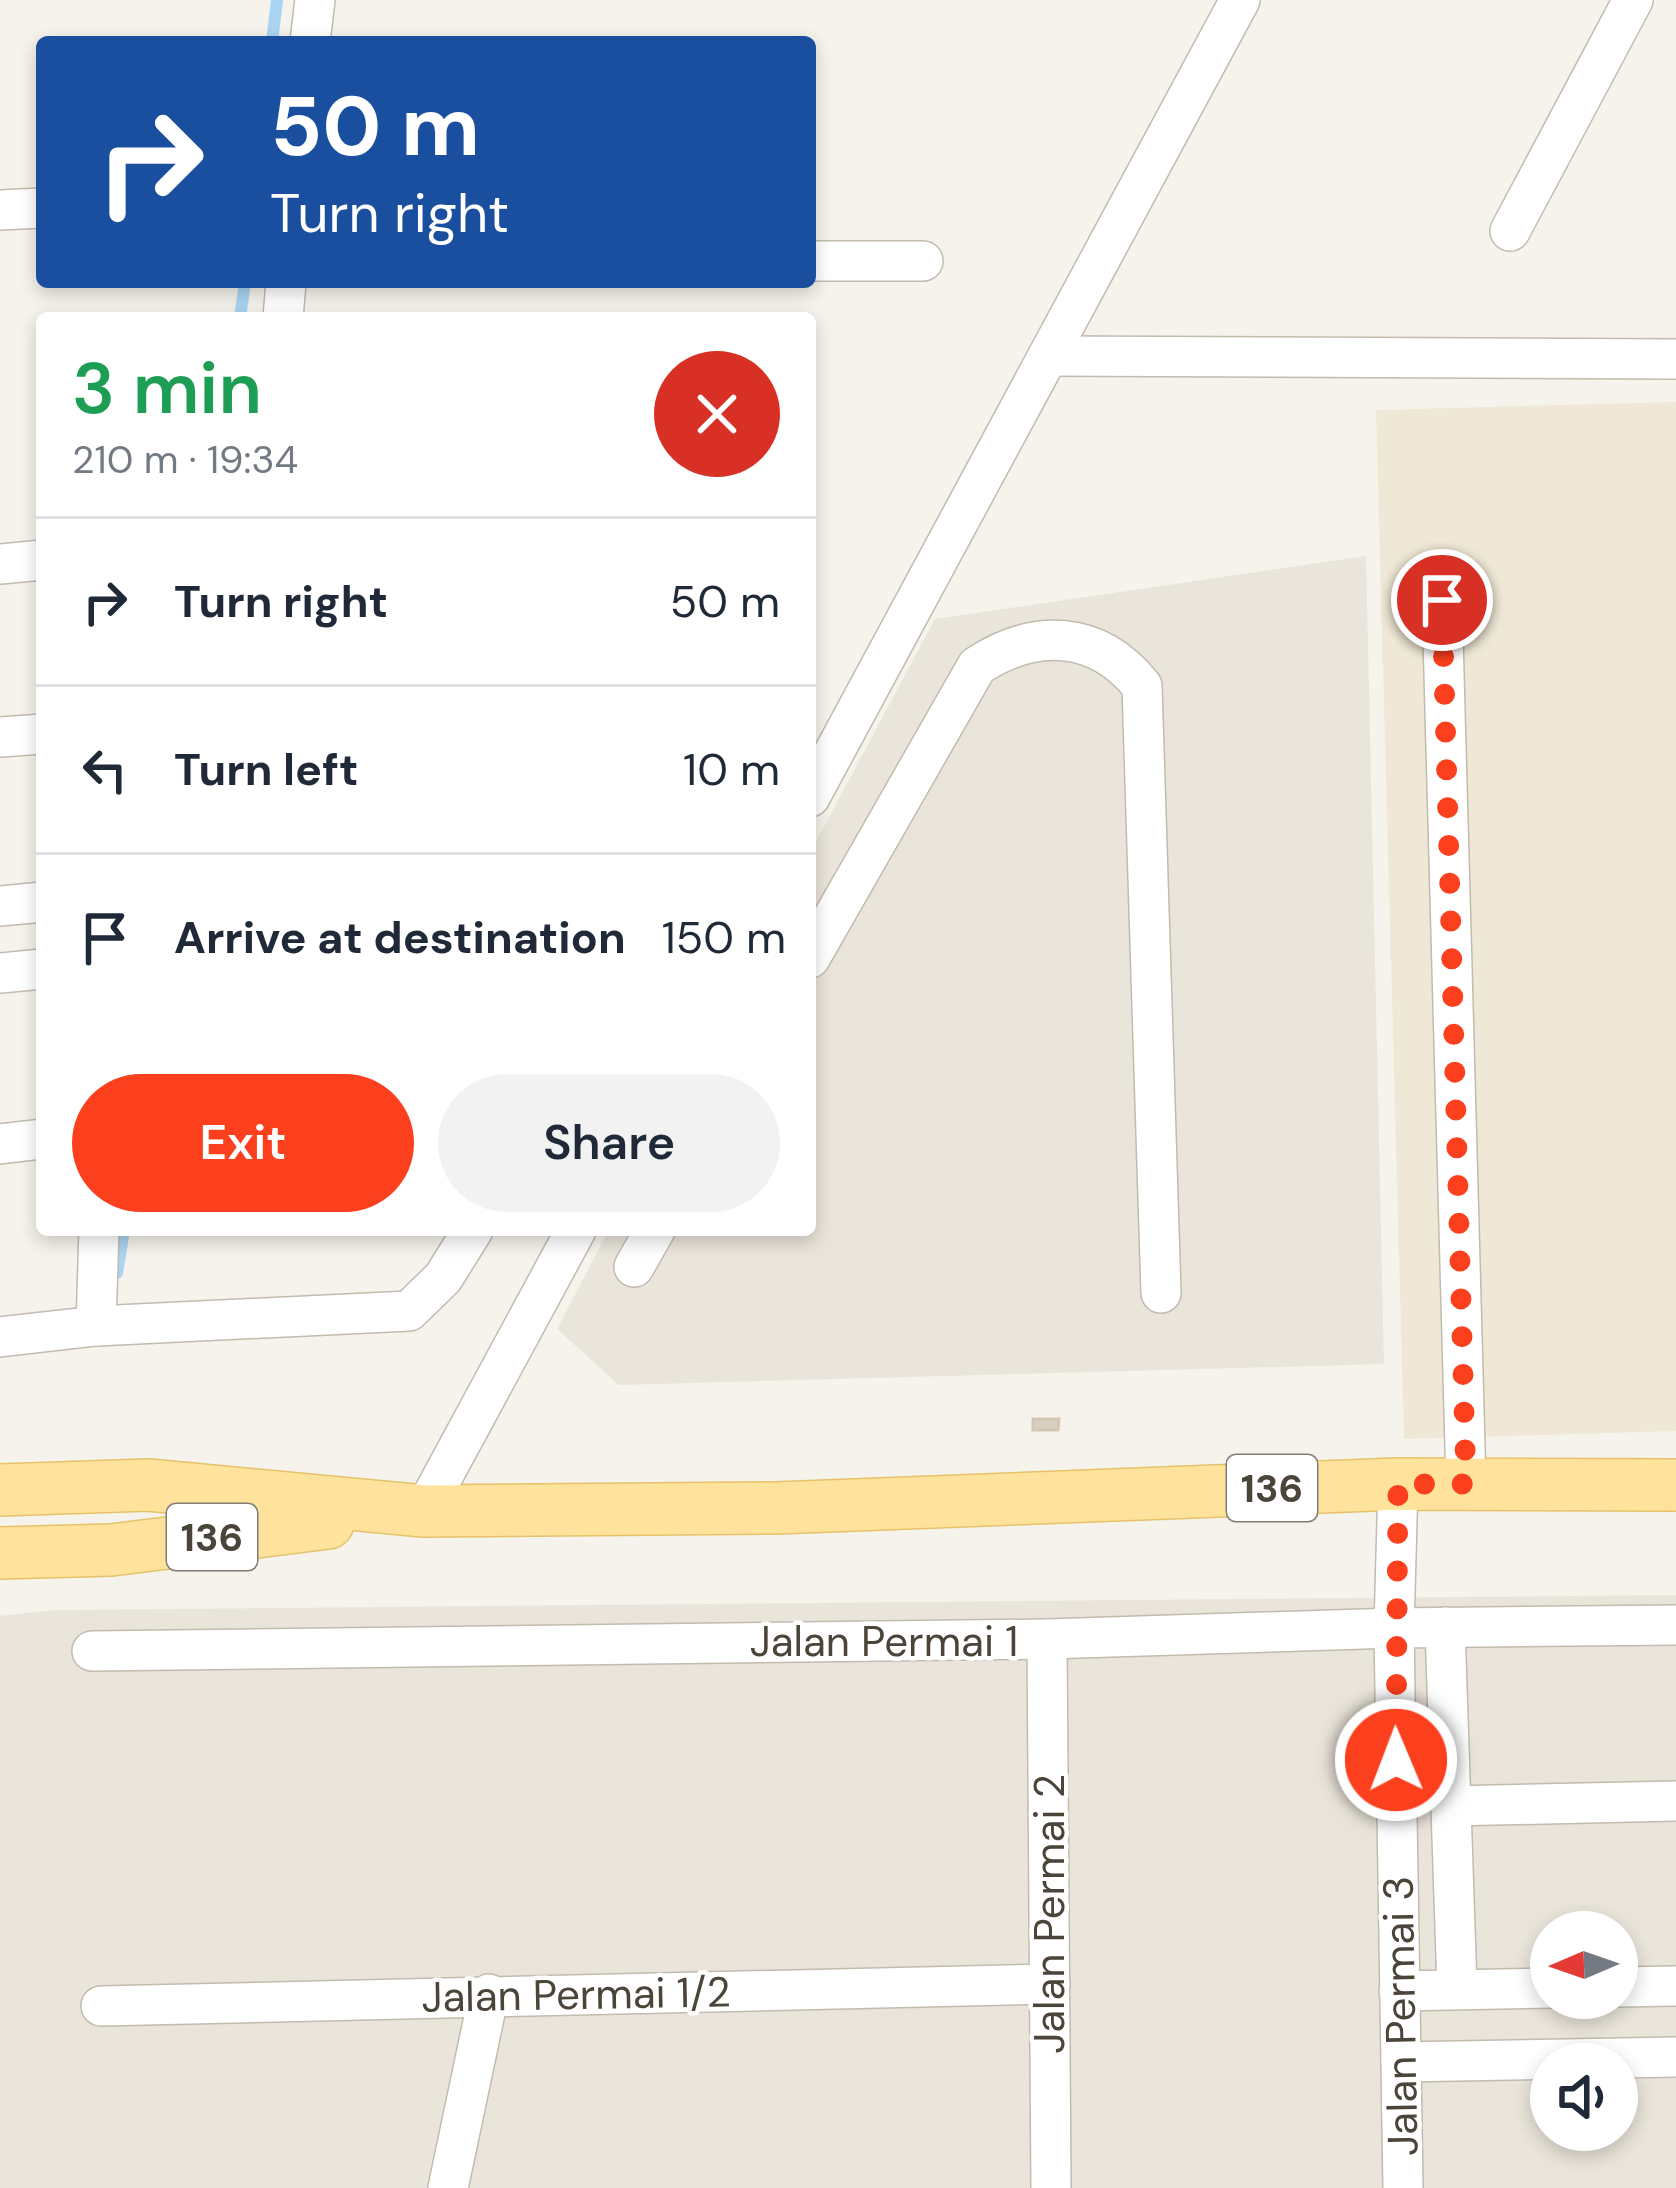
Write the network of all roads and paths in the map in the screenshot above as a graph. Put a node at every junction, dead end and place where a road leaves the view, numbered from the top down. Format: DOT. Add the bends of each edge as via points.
graph roads {
  1 [pos="315,0"];
  2 [pos="1240,0"];
  3 [pos="1633,0"];
  4 [pos="311,36"];
  5 [pos="36,208"];
  6 [pos="0,210"];
  7 [pos="1510,231"];
  8 [pos="816,261"];
  9 [pos="923,261"];
  10 [pos="1048,356"];
  11 [pos="1676,359"];
  12 [pos="36,561"];
  13 [pos="0,564"];
  14 [pos="1442,600"];
  15 [pos="36,734"];
  16 [pos="0,737"];
  17 [pos="816,785"];
  18 [pos="36,903"];
  19 [pos="0,906"];
  20 [pos="816,948"];
  21 [pos="36,970"];
  22 [pos="0,974"];
  23 [pos="36,1140"];
  24 [pos="0,1144"];
  25 [pos="99,1236"];
  26 [pos="469,1236"];
  27 [pos="572,1236"];
  28 [pos="652,1236"];
  29 [pos="634,1267"];
  30 [pos="1162,1293"];
  31 [pos="96,1326"];
  32 [pos="0,1337"];
  33 [pos="1398,1484"];
  34 [pos="1466,1484"];
  35 [pos="1676,1485"];
  36 [pos="0,1490"];
  37 [pos="424,1511"];
  38 [pos="0,1553"];
  39 [pos="1676,1625"];
  40 [pos="1445,1627"];
  41 [pos="1394,1628"];
  42 [pos="1047,1639"];
  43 [pos="92,1651"];
  44 [pos="1676,1801"];
  45 [pos="1450,1806"];
  46 [pos="1050,1984"];
  47 [pos="1638,1987"];
  48 [pos="1676,1987"];
  49 [pos="1457,1988"];
  50 [pos="1530,1988"];
  51 [pos="1399,1991"];
  52 [pos="489,1994"];
  53 [pos="101,2006"];
  54 [pos="1676,2057"];
  55 [pos="1401,2062"];
  56 [pos="448,2188"];
  57 [pos="1051,2188"];
  58 [pos="1403,2188"];
  1 -- 4 [label="street"];
  2 -- 10 [label="street"];
  3 -- 7 [label="street"];
  5 -- 6 [label="street"];
  8 -- 9 [label="street"];
  10 -- 11 [label="street"];
  10 -- 17 [label="street"];
  12 -- 13 [label="street"];
  14 -- 34 [label="street"];
  15 -- 16 [label="street"];
  18 -- 19 [label="street"];
  20 -- 30 [label="street" via="977,666 1007,646 1077,640 1122,661 1142,686"];
  21 -- 22 [label="street"];
  23 -- 24 [label="street"];
  25 -- 31 [label="street"];
  26 -- 31 [label="street" via="409,1311"];
  27 -- 37 [label="street"];
  28 -- 29 [label="street"];
  31 -- 32 [label="street"];
  33 -- 34 [label="main road, 136"];
  33 -- 37 [label="main road, 136" via="776,1508"];
  33 -- 41 [label="street, Jalan Permai 3"];
  34 -- 35 [label="main road, 136"];
  36 -- 37 [label="main road, 136" via="148,1486"];
  37 -- 38 [label="main road, 136" via="111,1550"];
  39 -- 40 [label="street, Jalan Permai 1"];
  40 -- 41 [label="street, Jalan Permai 1"];
  40 -- 45 [label="street"];
  41 -- 42 [label="street, Jalan Permai 1"];
  41 -- 51 [label="street, Jalan Permai 3"];
  42 -- 43 [label="street, Jalan Permai 1"];
  42 -- 46 [label="street, Jalan Permai 2"];
  44 -- 45 [label="street"];
  45 -- 49 [label="street"];
  46 -- 52 [label="street, Jalan Permai 1/2"];
  46 -- 57 [label="street, Jalan Permai 2"];
  47 -- 48 [label="street"];
  49 -- 50 [label="street"];
  49 -- 51 [label="street"];
  51 -- 55 [label="street, Jalan Permai 3"];
  52 -- 53 [label="street, Jalan Permai 1/2"];
  52 -- 56 [label="street"];
  54 -- 55 [label="street"];
  55 -- 58 [label="street, Jalan Permai 3"];
}
